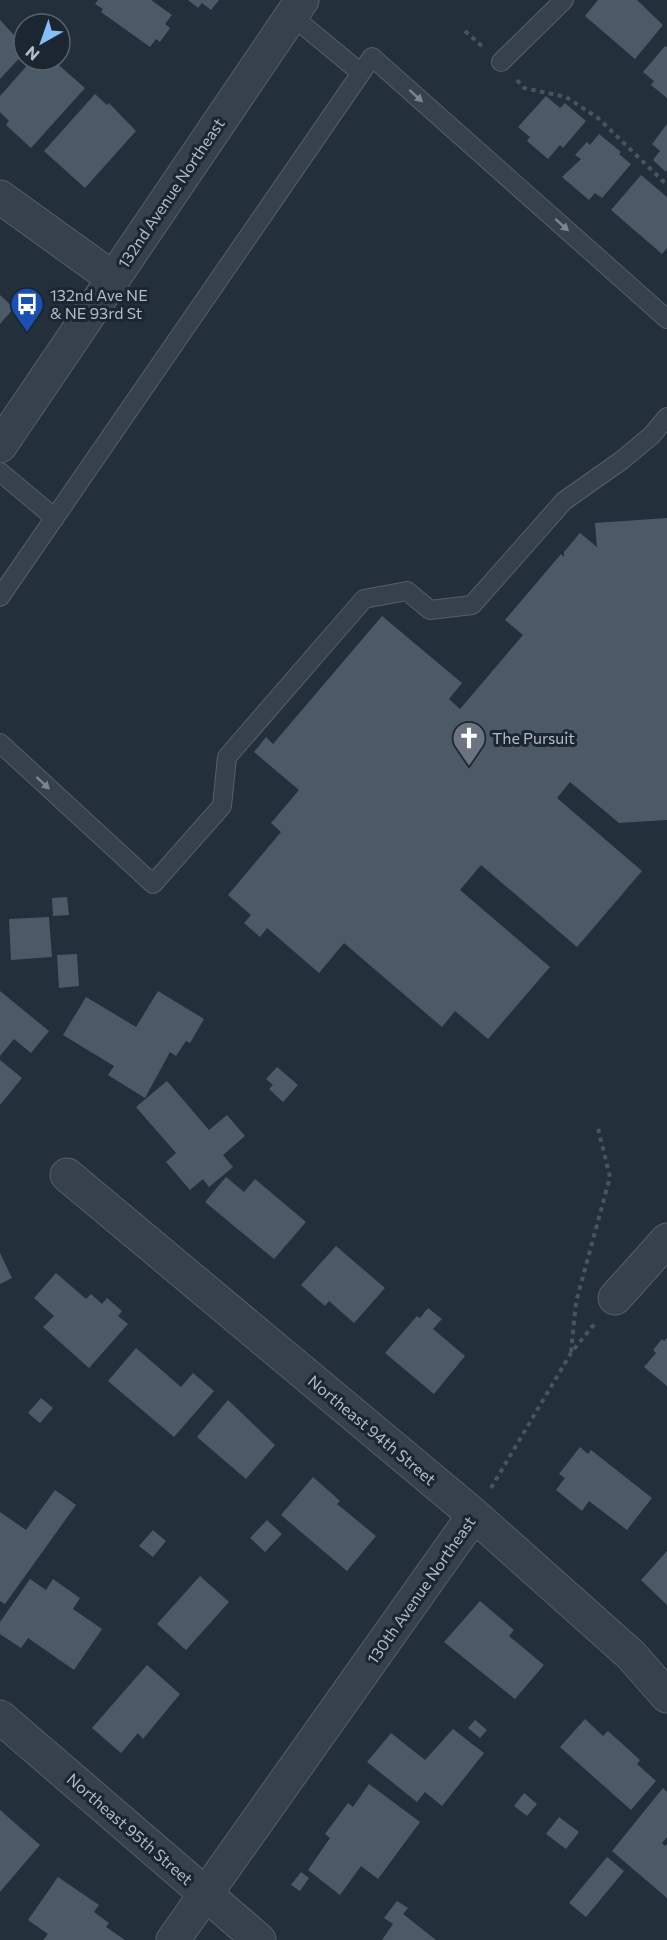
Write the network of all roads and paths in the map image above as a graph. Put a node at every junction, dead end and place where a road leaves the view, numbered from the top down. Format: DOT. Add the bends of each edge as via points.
graph roads {
  1 [pos="564,0"];
  2 [pos="297,8"];
  3 [pos="465,32"];
  4 [pos="501,62"];
  5 [pos="361,73"];
  6 [pos="667,185"];
  7 [pos="0,197"];
  8 [pos="114,279"];
  9 [pos="667,319"];
  10 [pos="667,417"];
  11 [pos="0,446"];
  12 [pos="0,472"];
  13 [pos="55,518"];
  14 [pos="0,597"];
  15 [pos="0,743"];
  16 [pos="598,1128"];
  17 [pos="67,1175"];
  18 [pos="667,1240"];
  19 [pos="615,1298"];
  20 [pos="571,1353"];
  21 [pos="474,1515"];
  22 [pos="667,1696"];
  23 [pos="0,1717"];
  24 [pos="206,1894"];
  25 [pos="173,1940"];
  26 [pos="259,1940"];
  1 -- 4 [label="lane"];
  2 -- 5 [label="lane"];
  2 -- 8 [label="street, 132nd Avenue Northeast"];
  3 -- 4 [label="path"];
  4 -- 6 [label="path" via="524,88 566,98 598,118"];
  5 -- 9 [label="lane, one-way" via="372,57"];
  5 -- 13 [label="lane"];
  7 -- 8 [label="street"];
  8 -- 11 [label="street, 132nd Avenue Northeast"];
  15 -- 10 [label="lane, one-way" via="153,884 222,806 227,757 364,599 407,591 430,610 472,605 564,501 622,460"];
  12 -- 13 [label="lane"];
  13 -- 14 [label="lane"];
  16 -- 20 [label="path" via="610,1177 576,1302"];
  17 -- 21 [label="street, Northeast 94th Street"];
  18 -- 19 [label="street"];
  19 -- 20 [label="path, 130th Avenue Northeast"];
  20 -- 21 [label="path, 130th Avenue Northeast"];
  21 -- 22 [label="street, Northeast 94th Street" via="631,1655"];
  21 -- 24 [label="street, 130th Avenue Northeast"];
  23 -- 24 [label="street, Northeast 95th Street"];
  24 -- 25 [label="street, 130th Avenue Northeast"];
  24 -- 26 [label="street, Northeast 95th Street"];
}
